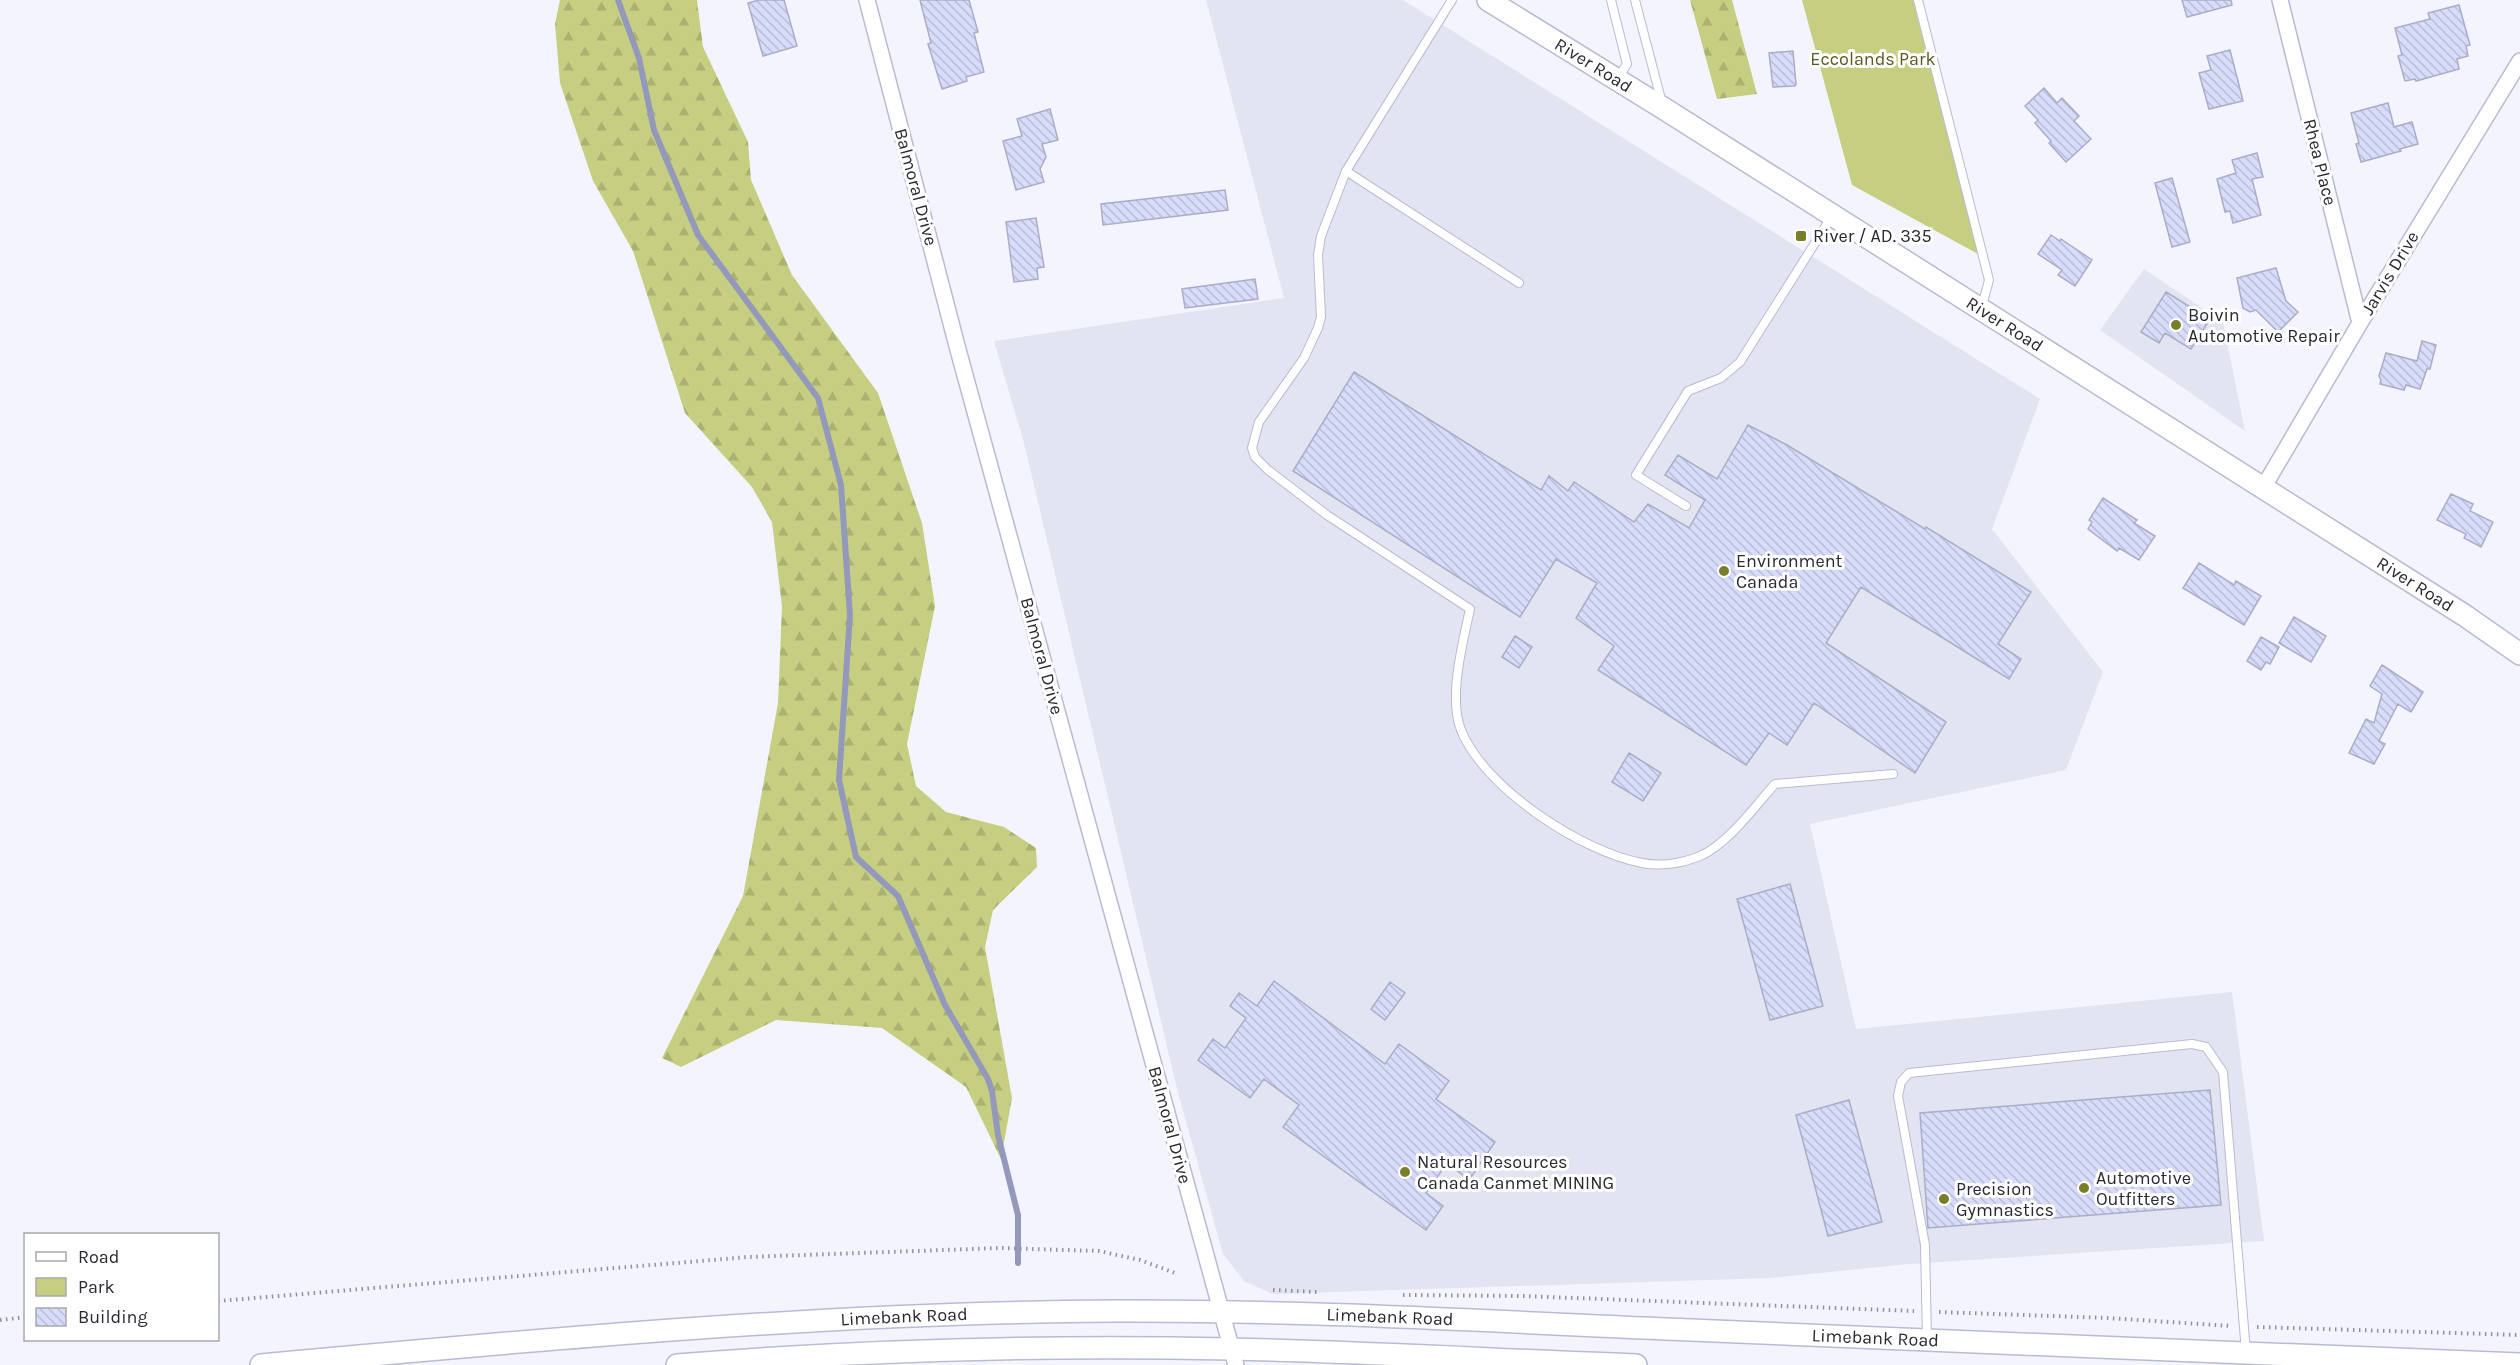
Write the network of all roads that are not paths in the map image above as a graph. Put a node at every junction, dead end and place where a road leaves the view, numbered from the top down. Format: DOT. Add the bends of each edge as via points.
graph roads {
  1 [pos="867,0"];
  2 [pos="1452,0"];
  3 [pos="1488,0"];
  4 [pos="1611,0"];
  5 [pos="1635,0"];
  6 [pos="1918,0"];
  7 [pos="2280,0"];
  8 [pos="2520,61"];
  9 [pos="1617,80"];
  10 [pos="1663,108"];
  11 [pos="1346,171"];
  12 [pos="1832,216"];
  13 [pos="1518,283"];
  14 [pos="1981,310"];
  15 [pos="2360,323"];
  16 [pos="2264,488"];
  17 [pos="1686,507"];
  18 [pos="2520,654"];
  19 [pos="1893,774"];
  20 [pos="1222,1311"];
  21 [pos="1927,1339"];
  22 [pos="2246,1353"];
  23 [pos="1234,1357"];
  24 [pos="2520,1364"];
  25 [pos="261,1365"];
  26 [pos="677,1365"];
  27 [pos="1636,1365"];
  1 -- 20 [label="street, Balmoral Drive" via="957,346"];
  2 -- 11 [label="lane"];
  3 -- 9 [label="main road, River Road"];
  4 -- 9 [label="lane" via="1627,64"];
  5 -- 10 [label="lane"];
  6 -- 14 [label="lane" via="1989,280"];
  7 -- 15 [label="street, Rhea Place"];
  8 -- 15 [label="street, Jarvis Drive"];
  9 -- 10 [label="main road, River Road"];
  10 -- 12 [label="main road, River Road"];
  11 -- 13 [label="lane"];
  11 -- 19 [label="lane" via="1321,236 1318,328 1304,358 1259,422 1252,448 1268,470 1327,514 1470,609 1456,706 1460,729 1476,757 1500,785 1532,811 1586,842 1619,856 1657,864 1702,855 1724,840 1775,784"];
  12 -- 14 [label="main road, River Road"];
  12 -- 17 [label="lane" via="1740,362 1721,378 1689,391 1636,475"];
  14 -- 16 [label="main road, River Road"];
  15 -- 16 [label="street, Jarvis Drive"];
  16 -- 18 [label="main road, River Road"];
  20 -- 21 [label="main road, Limebank Road"];
  20 -- 23 [label="street, Balmoral Drive"];
  20 -- 25 [label="main road, Limebank Road" via="985,1313 763,1323"];
  21 -- 22 [label="main road, Limebank Road"];
  21 -- 22 [label="lane" via="1925,1245 1898,1096 1901,1082 1910,1073 2192,1044 2205,1047 2223,1072"];
  22 -- 24 [label="main road, Limebank Road"];
  23 -- 26 [label="main road, Limebank Road" via="1005,1348"];
  23 -- 27 [label="main road, Limebank Road"];
}
